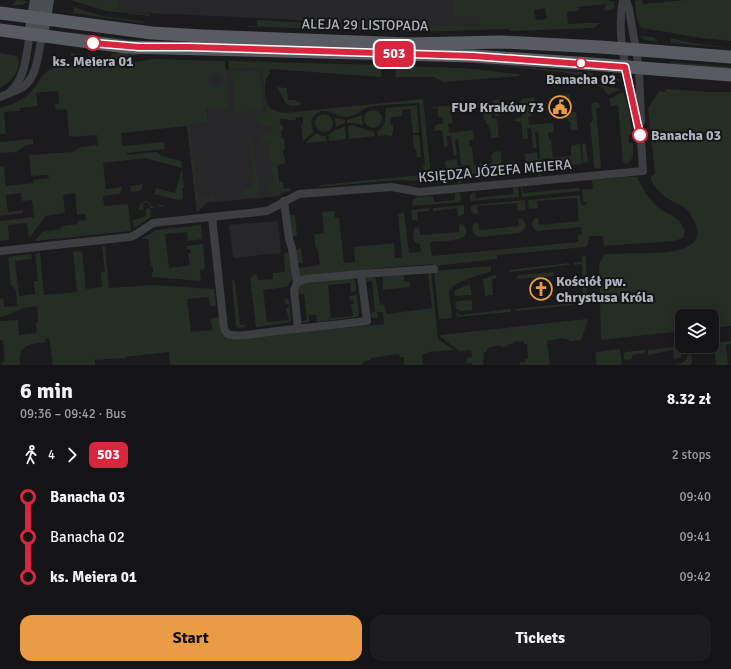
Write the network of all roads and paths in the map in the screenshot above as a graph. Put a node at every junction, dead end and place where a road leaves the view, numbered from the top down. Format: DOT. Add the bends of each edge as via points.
graph roads {
  1 [pos="36,0"];
  2 [pos="48,0"];
  3 [pos="625,0"];
  4 [pos="0,13"];
  5 [pos="39,18"];
  6 [pos="0,30"];
  7 [pos="36,35"];
  8 [pos="623,49"];
  9 [pos="637,50"];
  10 [pos="731,57"];
  11 [pos="625,67"];
  12 [pos="639,68"];
  13 [pos="731,75"];
  14 [pos="8,94"];
  15 [pos="0,97"];
  16 [pos="640,135"];
  17 [pos="284,201"];
  18 [pos="212,217"];
  19 [pos="0,251"];
  20 [pos="434,269"];
  21 [pos="361,274"];
  22 [pos="297,283"];
  23 [pos="298,329"];
  1 -- 5 [label="street"];
  2 -- 5 [label="street"];
  3 -- 8 [label="street"];
  3 -- 9 [label="street"];
  4 -- 5 [label="main road, ALEJA 29 LISTOPADA"];
  5 -- 7 [label="street"];
  5 -- 8 [label="main road, ALEJA 29 LISTOPADA" via="152,33 232,38 408,44 500,42"];
  6 -- 7 [label="main road, ALEJA 29 LISTOPADA"];
  7 -- 11 [label="main road, ALEJA 29 LISTOPADA" via="139,47 473,56"];
  7 -- 14 [label="street" via="17,85"];
  7 -- 14 [label="street" via="34,71 30,80 22,88"];
  8 -- 9 [label="main road, ALEJA 29 LISTOPADA"];
  8 -- 11 [label="street"];
  9 -- 10 [label="main road, ALEJA 29 LISTOPADA"];
  9 -- 12 [label="street"];
  11 -- 12 [label="main road, ALEJA 29 LISTOPADA"];
  11 -- 16 [label="street"];
  12 -- 13 [label="main road, ALEJA 29 LISTOPADA"];
  12 -- 16 [label="street"];
  14 -- 15 [label="street"];
  16 -- 17 [label="street, KSIĘDZA JÓZEFA MEIERA" via="643,171 420,192 392,187 306,194 296,195"];
  17 -- 18 [label="street, KSIĘDZA JÓZEFA MEIERA" via="267,211"];
  17 -- 22 [label="street"];
  18 -- 19 [label="street, KSIĘDZA JÓZEFA MEIERA" via="153,223 130,237"];
  18 -- 23 [label="street" via="226,333 234,336"];
  20 -- 21 [label="street"];
  21 -- 22 [label="street" via="305,279"];
  21 -- 23 [label="street" via="367,321"];
  22 -- 23 [label="street" via="294,290"];
}
